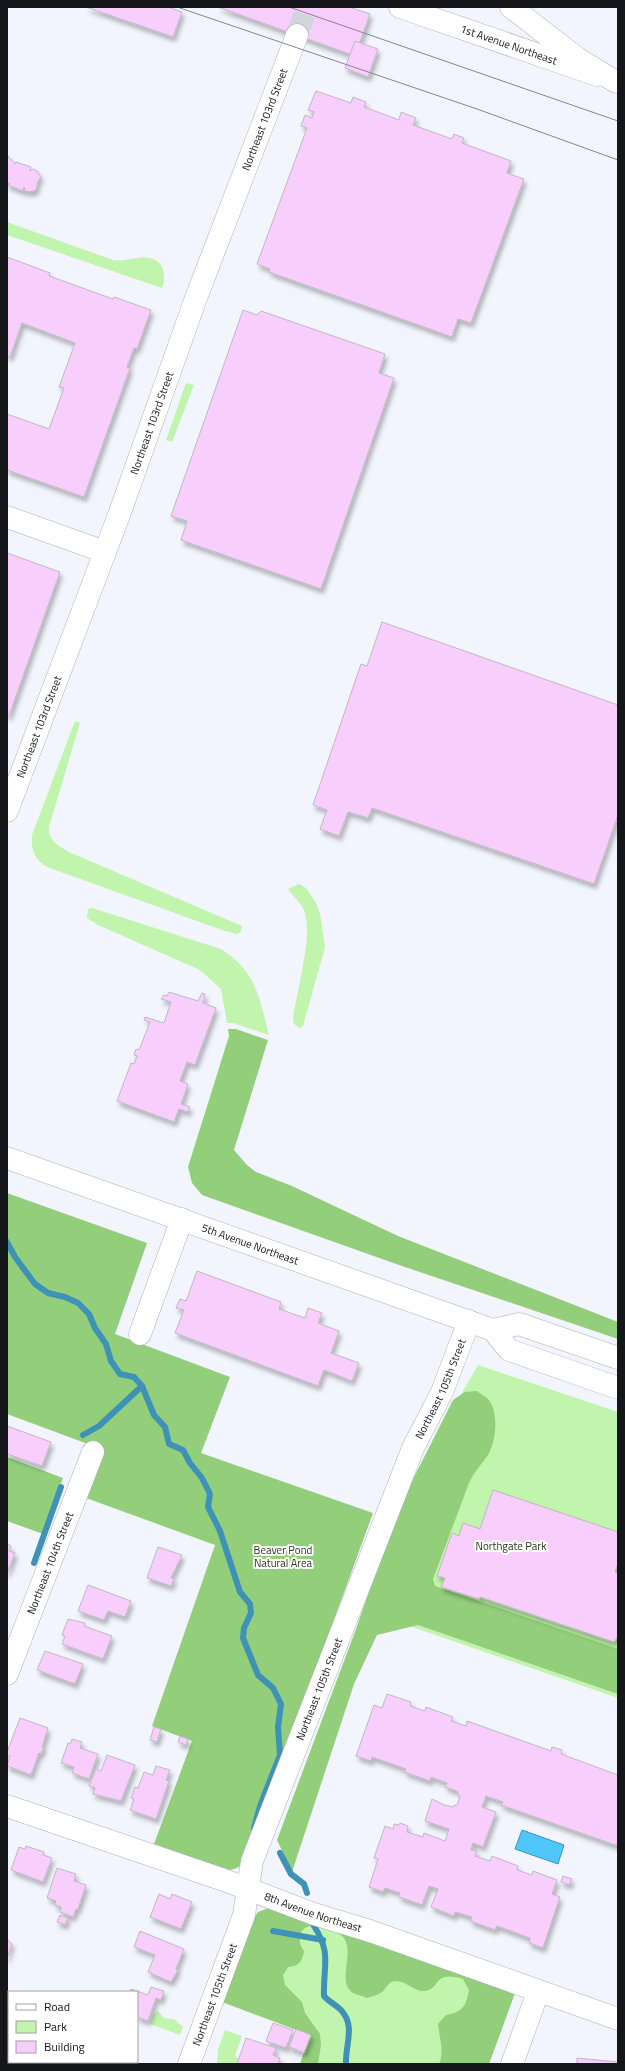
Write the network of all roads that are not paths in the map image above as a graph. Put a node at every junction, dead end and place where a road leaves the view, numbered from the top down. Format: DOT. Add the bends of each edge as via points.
graph roads {
  1 [pos="400,7"];
  2 [pos="511,7"];
  3 [pos="297,35"];
  4 [pos="617,82"];
  5 [pos="7,517"];
  6 [pos="105,552"];
  7 [pos="7,811"];
  8 [pos="7,1158"];
  9 [pos="182,1219"];
  10 [pos="469,1321"];
  11 [pos="493,1330"];
  12 [pos="140,1334"];
  13 [pos="618,1358"];
  14 [pos="618,1388"];
  15 [pos="93,1452"];
  16 [pos="7,1674"];
  17 [pos="7,1806"];
  18 [pos="247,1888"];
  19 [pos="538,1992"];
  20 [pos="618,2019"];
  21 [pos="189,2064"];
  22 [pos="512,2064"];
  1 -- 4 [label="main road, 1st Avenue Northeast"];
  2 -- 4 [label="main road" via="571,54"];
  3 -- 6 [label="main road, Northeast 103rd Street" via="200,286"];
  5 -- 6 [label="main road"];
  6 -- 7 [label="main road, Northeast 103rd Street"];
  8 -- 9 [label="main road, 5th Avenue Northeast"];
  9 -- 10 [label="main road, 5th Avenue Northeast"];
  9 -- 12 [label="main road"];
  10 -- 11 [label="main road, 5th Avenue Northeast"];
  10 -- 18 [label="main road, Northeast 105th Street" via="442,1392 413,1448 340,1633 252,1861"];
  11 -- 13 [label="main road" via="519,1324"];
  11 -- 14 [label="main road" via="509,1350"];
  15 -- 16 [label="main road, Northeast 104th Street"];
  17 -- 18 [label="main road, 8th Avenue Northeast"];
  18 -- 19 [label="main road, 8th Avenue Northeast"];
  18 -- 21 [label="main road, Northeast 105th Street" via="244,1915"];
  19 -- 20 [label="main road, 8th Avenue Northeast"];
  19 -- 22 [label="main road"];
}
